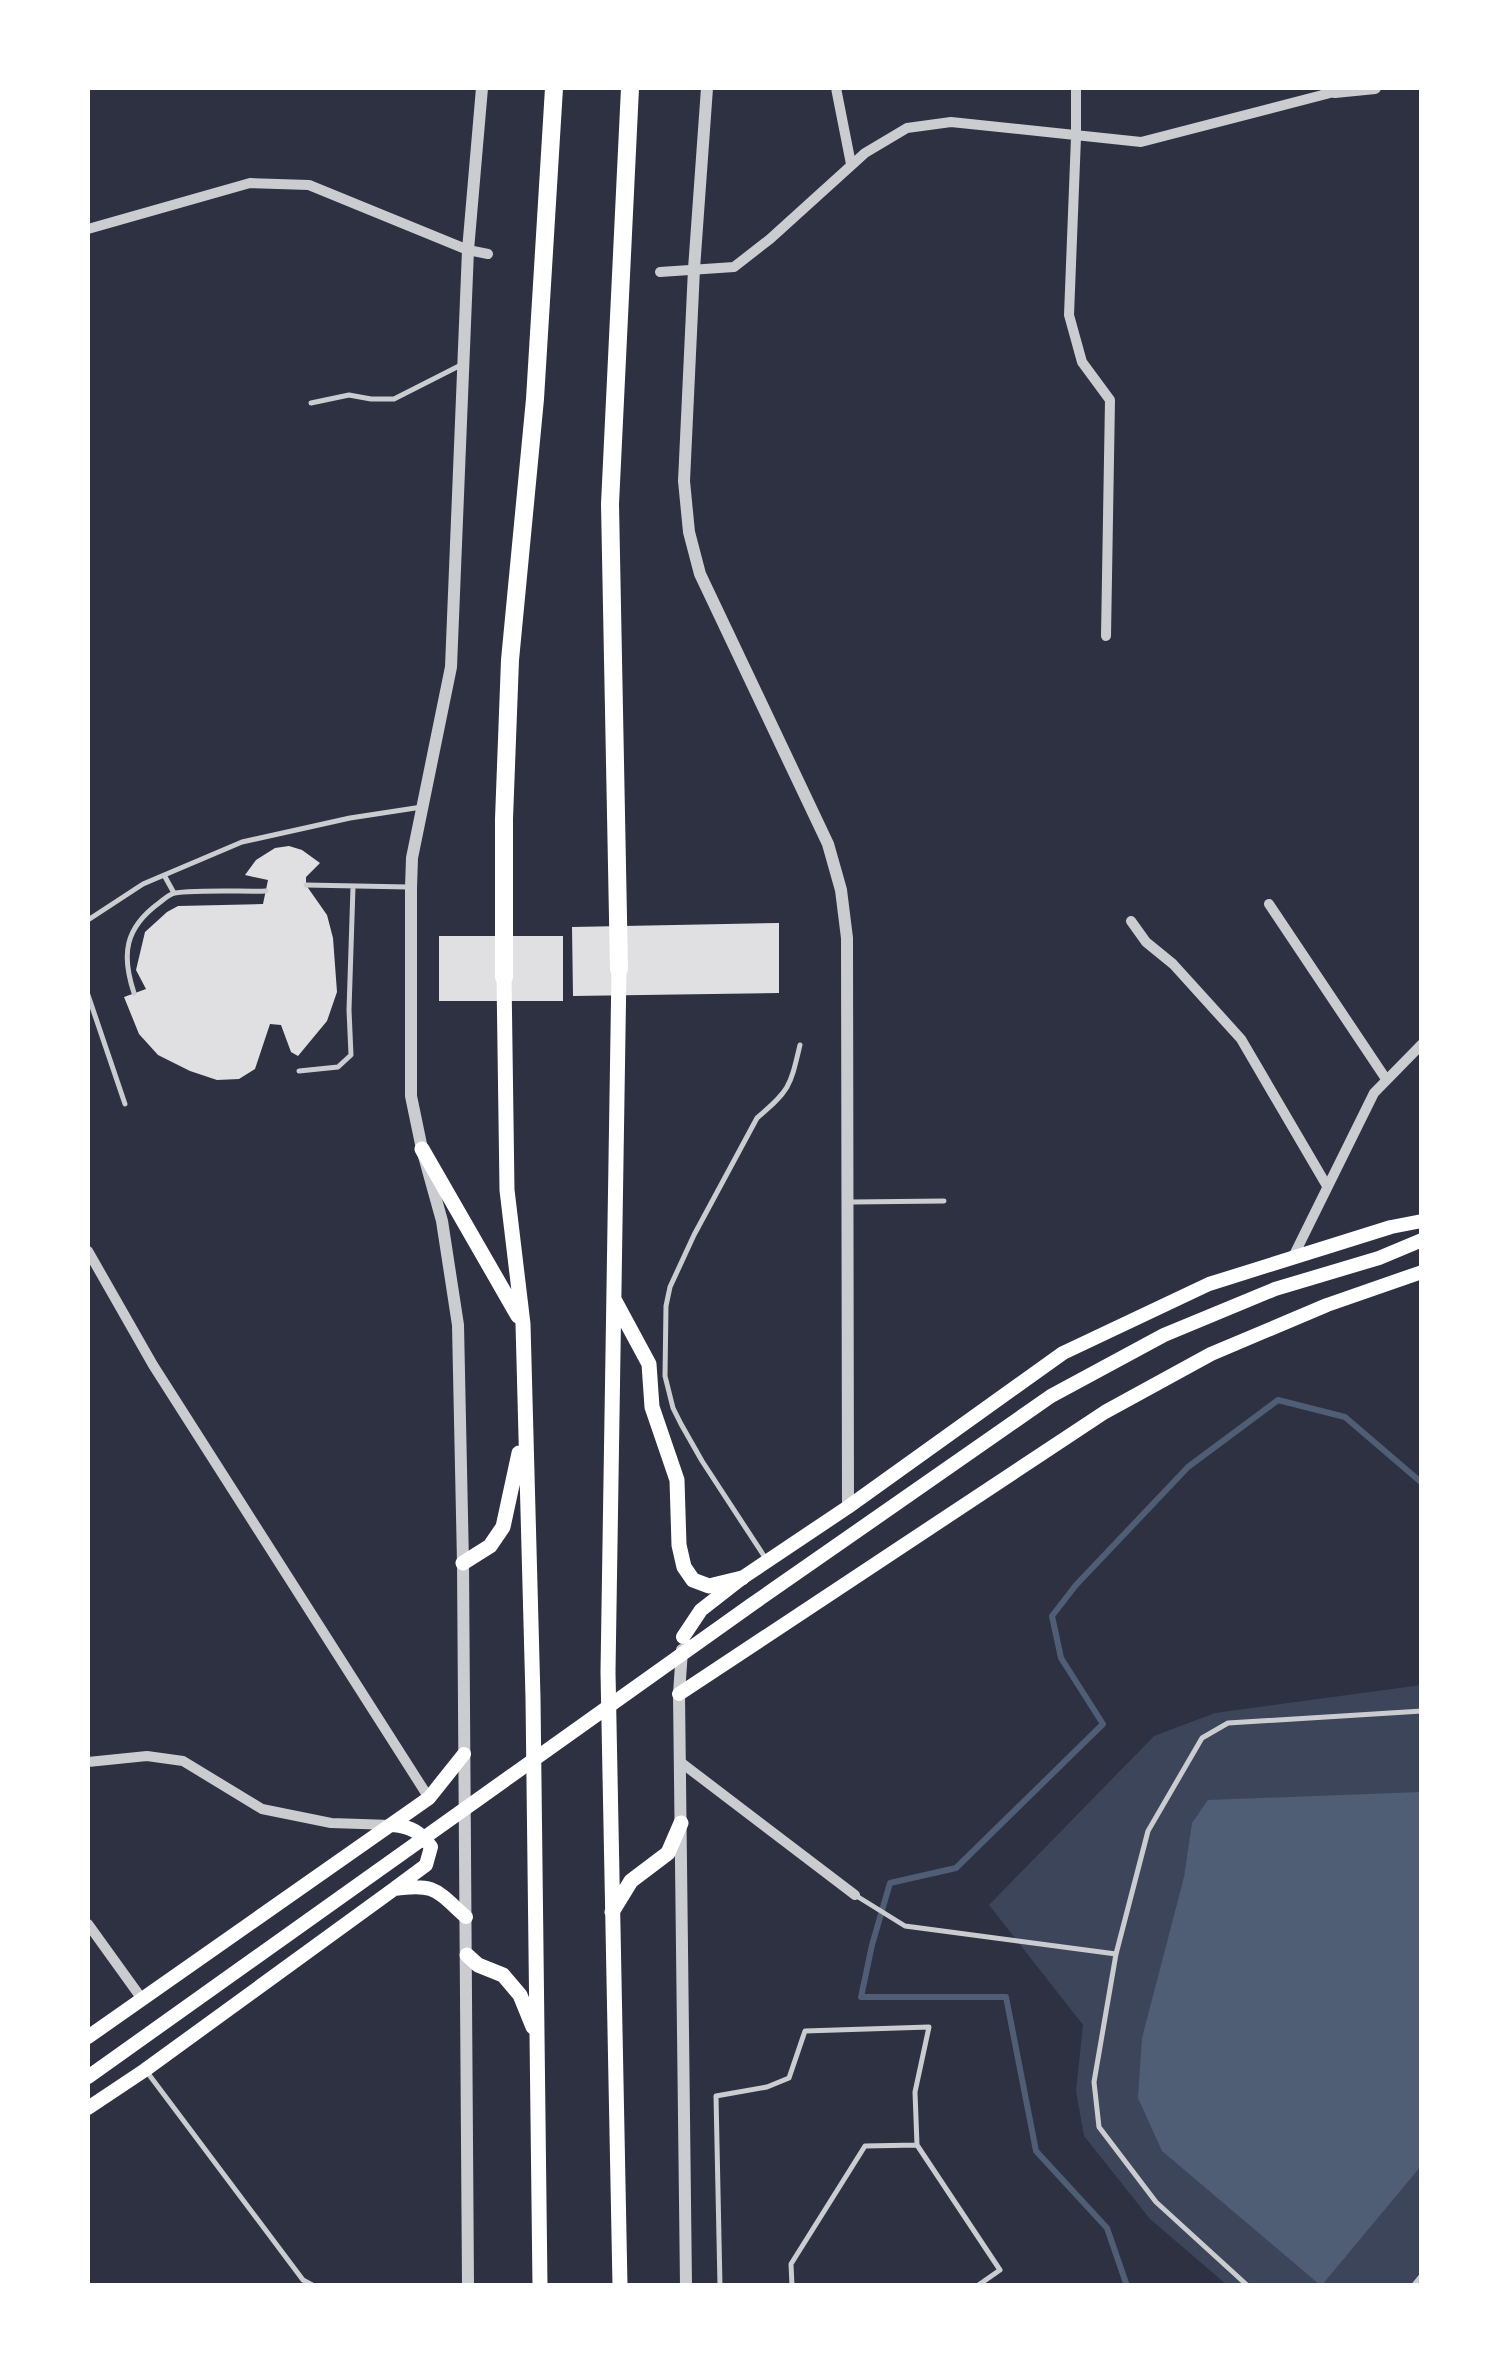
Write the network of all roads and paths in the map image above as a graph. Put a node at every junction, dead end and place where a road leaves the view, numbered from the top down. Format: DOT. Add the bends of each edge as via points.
graph roads {
  1 [pos="482,88"];
  2 [pos="554,88"];
  3 [pos="630,88"];
  4 [pos="707,88"];
  5 [pos="836,88"];
  6 [pos="1076,88"];
  7 [pos="1376,88"];
  8 [pos="1330,90"];
  9 [pos="1076,136"];
  10 [pos="851,164"];
  11 [pos="88,229"];
  12 [pos="468,250"];
  13 [pos="488,254"];
  14 [pos="694,269"];
  15 [pos="660,272"];
  16 [pos="464,364"];
  17 [pos="311,403"];
  18 [pos="1106,636"];
  19 [pos="422,806"];
  20 [pos="164,874"];
  21 [pos="306,885"];
  22 [pos="353,887"];
  23 [pos="412,888"];
  24 [pos="266,892"];
  25 [pos="174,893"];
  26 [pos="1270,904"];
  27 [pos="88,920"];
  28 [pos="1131,921"];
  29 [pos="618,969"];
  30 [pos="504,978"];
  31 [pos="134,992"];
  32 [pos="88,995"];
  33 [pos="1422,1044"];
  34 [pos="800,1046"];
  35 [pos="300,1071"];
  36 [pos="1386,1079"];
  37 [pos="125,1104"];
  38 [pos="422,1148"];
  39 [pos="1327,1186"];
  40 [pos="944,1201"];
  41 [pos="848,1202"];
  42 [pos="1422,1221"];
  43 [pos="1422,1243"];
  44 [pos="88,1251"];
  45 [pos="1293,1257"];
  46 [pos="1422,1272"];
  47 [pos="613,1296"];
  48 [pos="523,1324"];
  49 [pos="525,1428"];
  50 [pos="848,1507"];
  51 [pos="768,1561"];
  52 [pos="463,1563"];
  53 [pos="742,1578"];
  54 [pos="683,1638"];
  55 [pos="679,1694"];
  56 [pos="1422,1711"];
  57 [pos="464,1754"];
  58 [pos="680,1761"];
  59 [pos="88,1762"];
  60 [pos="430,1798"];
  61 [pos="681,1823"];
  62 [pos="394,1825"];
  63 [pos="394,1889"];
  64 [pos="856,1895"];
  65 [pos="611,1913"];
  66 [pos="466,1917"];
  67 [pos="88,1924"];
  68 [pos="1116,1954"];
  69 [pos="466,1955"];
  70 [pos="142,1998"];
  71 [pos="536,2035"];
  72 [pos="88,2037"];
  73 [pos="145,2070"];
  74 [pos="88,2077"];
  75 [pos="88,2108"];
  76 [pos="917,2145"];
  77 [pos="1422,2275"];
  78 [pos="314,2286"];
  79 [pos="468,2286"];
  80 [pos="540,2286"];
  81 [pos="620,2286"];
  82 [pos="686,2286"];
  83 [pos="720,2286"];
  84 [pos="792,2286"];
  85 [pos="977,2286"];
  86 [pos="1248,2286"];
  87 [pos="1413,2286"];
  1 -- 12 [label="street"];
  2 -- 30 [label="highway" via="510,660"];
  3 -- 29 [label="highway" via="610,504"];
  4 -- 14 [label="street"];
  5 -- 10 [label="street"];
  6 -- 9 [label="street"];
  7 -- 8 [label="street"];
  8 -- 9 [label="street" via="1142,142"];
  9 -- 10 [label="street" via="951,122 907,128"];
  9 -- 18 [label="street" via="1069,315 1082,362 1110,400"];
  10 -- 14 [label="street" via="734,267"];
  11 -- 12 [label="street" via="250,183 309,185"];
  12 -- 13 [label="street"];
  12 -- 16 [label="street"];
  14 -- 15 [label="street"];
  14 -- 41 [label="street" via="684,481 688,532 700,574 828,844 841,890"];
  16 -- 17 [label="lane" via="394,399 349,395"];
  16 -- 19 [label="street" via="450,667"];
  19 -- 20 [label="lane" via="242,842"];
  19 -- 23 [label="street"];
  20 -- 25 [label="lane"];
  20 -- 27 [label="lane"];
  21 -- 22 [label="lane"];
  22 -- 23 [label="lane"];
  22 -- 35 [label="lane" via="351,1056 338,1067"];
  23 -- 38 [label="street" via="411,1096"];
  24 -- 25 [label="lane"];
  25 -- 31 [label="lane" via="134,928 126,951"];
  26 -- 36 [label="street"];
  28 -- 39 [label="street" via="1241,1039"];
  29 -- 47 [label="highway"];
  30 -- 48 [label="highway" via="507,1190"];
  32 -- 37 [label="lane"];
  33 -- 36 [label="street"];
  34 -- 51 [label="lane" via="784,1093 757,1118 676,1269 666,1306 665,1376 673,1408"];
  36 -- 39 [label="street"];
  38 -- 48 [label="highway"];
  38 -- 52 [label="street" via="442,1221 458,1325"];
  39 -- 45 [label="street"];
  40 -- 41 [label="lane"];
  41 -- 50 [label="street"];
  42 -- 45 [label="main road"];
  43 -- 74 [label="main road" via="1274,1289 1164,1336 1051,1396"];
  44 -- 60 [label="street" via="153,1365"];
  45 -- 50 [label="main road" via="1209,1284 1063,1353"];
  46 -- 55 [label="main road" via="1211,1354 1104,1412"];
  47 -- 53 [label="highway" via="649,1364 652,1407 677,1480 684,1567 693,1580 710,1586"];
  47 -- 65 [label="highway"];
  48 -- 49 [label="highway"];
  49 -- 52 [label="highway" via="503,1526 490,1546"];
  49 -- 71 [label="highway"];
  50 -- 51 [label="main road"];
  51 -- 53 [label="main road"];
  52 -- 57 [label="street"];
  53 -- 54 [label="main road" via="701,1610"];
  54 -- 55 [label="street"];
  55 -- 58 [label="street"];
  56 -- 68 [label="lane" via="1228,1723 1202,1738 1148,1831"];
  57 -- 60 [label="main road"];
  57 -- 66 [label="street"];
  58 -- 61 [label="street"];
  58 -- 64 [label="street"];
  59 -- 62 [label="street" via="147,1756 184,1762 262,1809 331,1823"];
  60 -- 62 [label="main road"];
  61 -- 65 [label="highway" via="668,1853 631,1880"];
  61 -- 82 [label="street"];
  62 -- 63 [label="main road" via="420,1832 431,1847 426,1866"];
  62 -- 70 [label="main road"];
  63 -- 66 [label="main road" via="420,1885 438,1892"];
  63 -- 73 [label="main road"];
  64 -- 68 [label="lane" via="905,1926"];
  65 -- 81 [label="highway"];
  66 -- 69 [label="street"];
  67 -- 70 [label="street"];
  68 -- 86 [label="lane" via="1094,2082 1098,2127 1156,2202"];
  69 -- 71 [label="highway" via="503,1975"];
  69 -- 79 [label="street"];
  70 -- 72 [label="main road"];
  71 -- 80 [label="highway"];
  73 -- 75 [label="main road"];
  73 -- 78 [label="lane"];
  76 -- 83 [label="lane" via="915,2092 929,2027 805,2031 789,2078 716,2096"];
  76 -- 84 [label="lane" via="865,2146 792,2264"];
  76 -- 85 [label="lane" via="1000,2270"];
  77 -- 87 [label="lane"];
}
